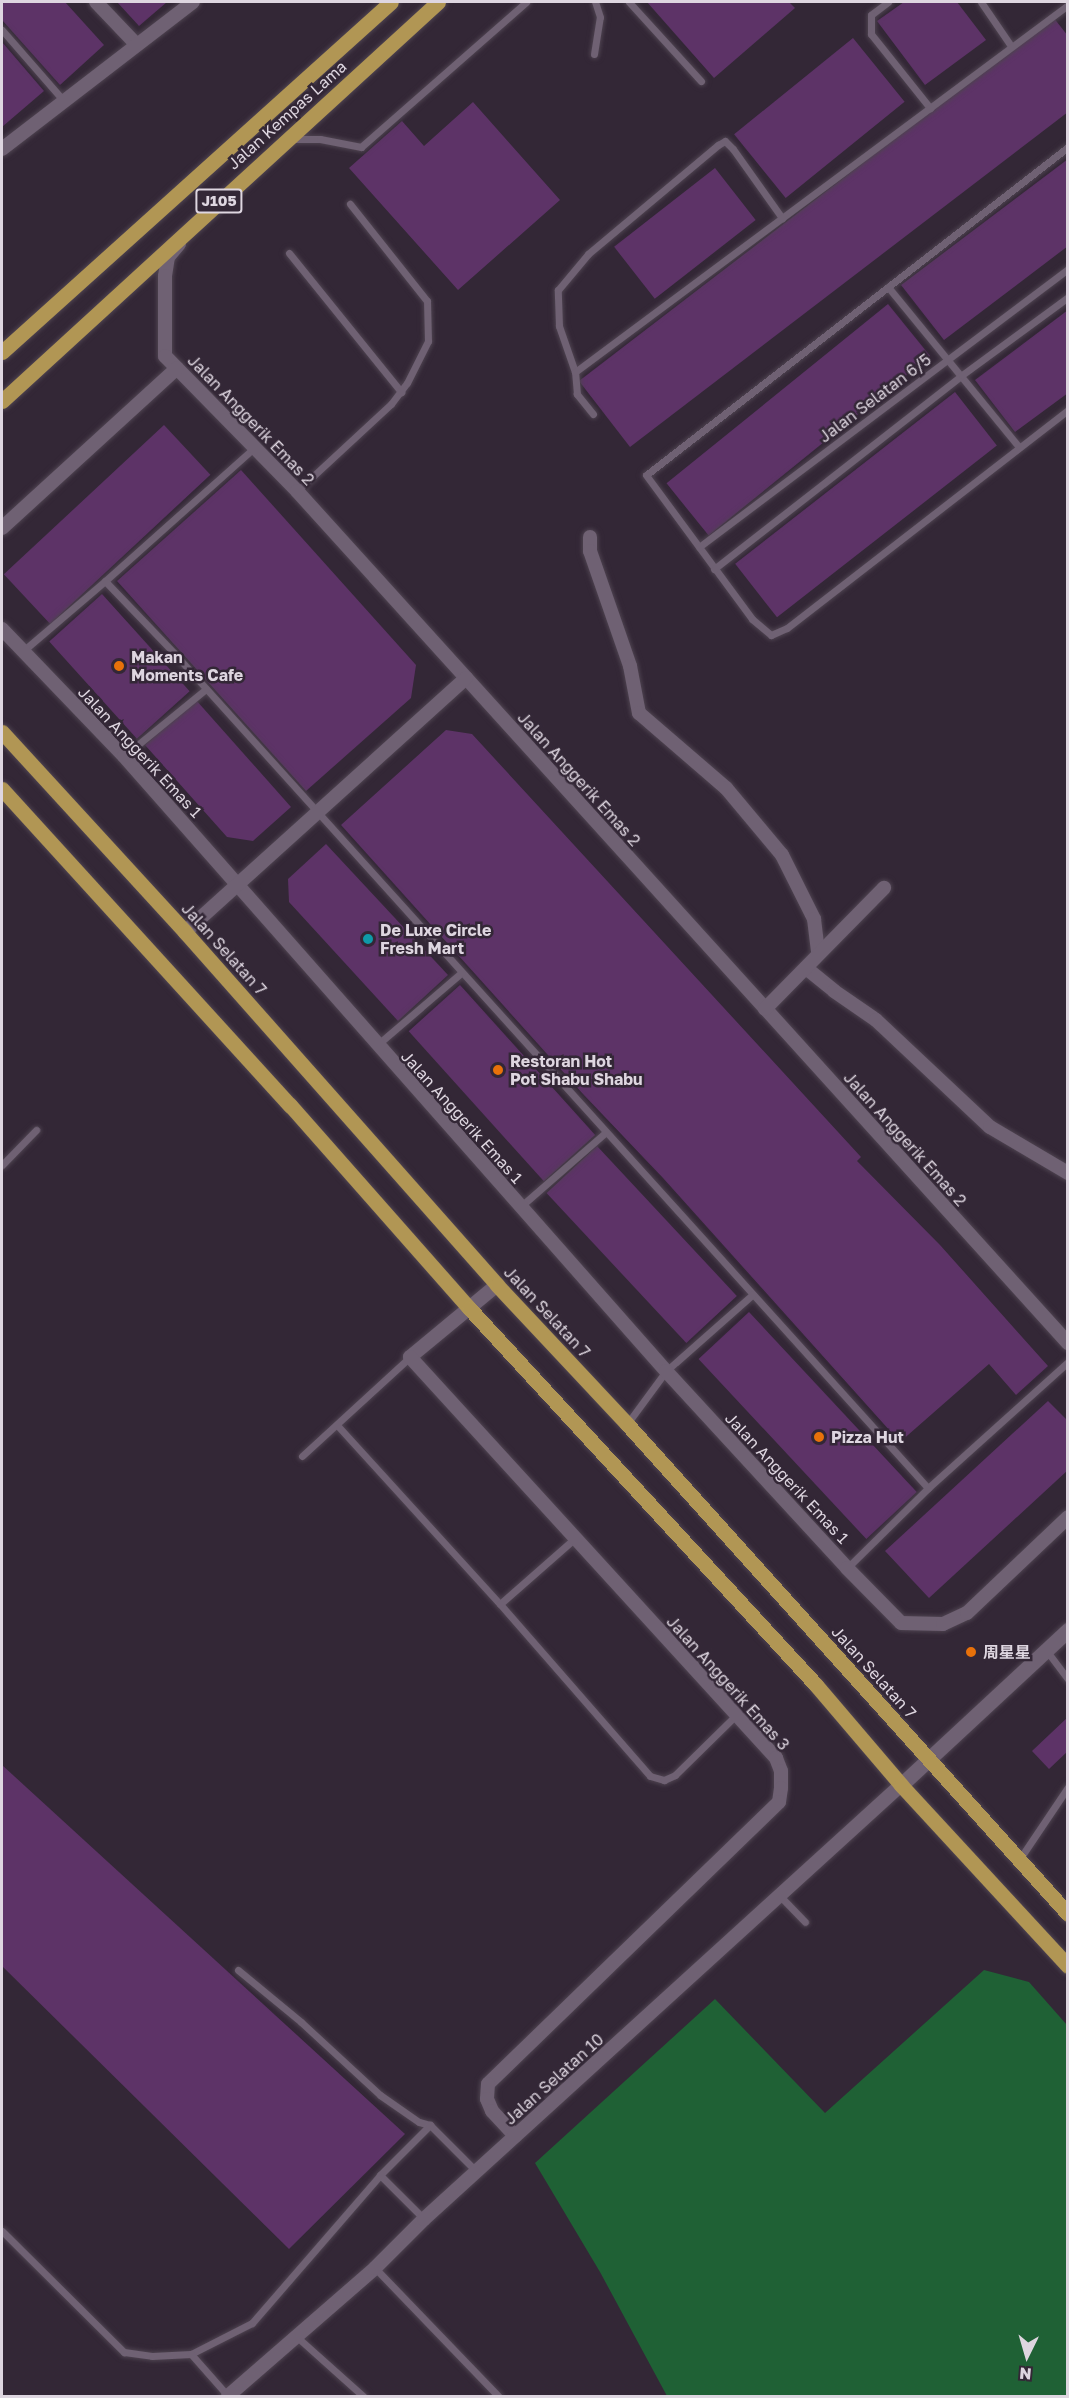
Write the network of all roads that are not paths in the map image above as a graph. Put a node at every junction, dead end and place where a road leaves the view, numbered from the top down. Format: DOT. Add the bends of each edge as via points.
graph roads {
  1 [pos="96,2"];
  2 [pos="192,2"];
  3 [pos="391,2"];
  4 [pos="438,2"];
  5 [pos="526,2"];
  6 [pos="595,2"];
  7 [pos="629,2"];
  8 [pos="888,2"];
  9 [pos="981,2"];
  10 [pos="1068,4"];
  11 [pos="2,30"];
  12 [pos="136,44"];
  13 [pos="1011,46"];
  14 [pos="594,54"];
  15 [pos="701,81"];
  16 [pos="64,100"];
  17 [pos="930,108"];
  18 [pos="291,139"];
  19 [pos="2,147"];
  20 [pos="1068,147"];
  21 [pos="350,204"];
  22 [pos="203,215"];
  23 [pos="782,218"];
  24 [pos="289,253"];
  25 [pos="1068,269"];
  26 [pos="888,287"];
  27 [pos="1068,297"];
  28 [pos="2,352"];
  29 [pos="950,360"];
  30 [pos="177,368"];
  31 [pos="575,372"];
  32 [pos="962,375"];
  33 [pos="400,392"];
  34 [pos="2,401"];
  35 [pos="1068,410"];
  36 [pos="593,414"];
  37 [pos="255,447"];
  38 [pos="1019,447"];
  39 [pos="297,491"];
  40 [pos="2,528"];
  41 [pos="590,537"];
  42 [pos="699,547"];
  43 [pos="714,569"];
  44 [pos="105,581"];
  45 [pos="2,629"];
  46 [pos="23,651"];
  47 [pos="466,678"];
  48 [pos="206,689"];
  49 [pos="2,732"];
  50 [pos="124,756"];
  51 [pos="2,789"];
  52 [pos="316,813"];
  53 [pos="239,883"];
  54 [pos="884,888"];
  55 [pos="185,932"];
  56 [pos="818,953"];
  57 [pos="806,968"];
  58 [pos="460,973"];
  59 [pos="765,1009"];
  60 [pos="376,1045"];
  61 [pos="36,1130"];
  62 [pos="606,1132"];
  63 [pos="2,1165"];
  64 [pos="1068,1173"];
  65 [pos="520,1208"];
  66 [pos="497,1285"];
  67 [pos="752,1295"];
  68 [pos="469,1308"];
  69 [pos="1068,1343"];
  70 [pos="410,1357"];
  71 [pos="1068,1362"];
  72 [pos="666,1371"];
  73 [pos="627,1424"];
  74 [pos="337,1425"];
  75 [pos="302,1456"];
  76 [pos="928,1488"];
  77 [pos="1068,1517"];
  78 [pos="575,1538"];
  79 [pos="847,1568"];
  80 [pos="500,1604"];
  81 [pos="1068,1630"];
  82 [pos="1046,1650"];
  83 [pos="1068,1679"];
  84 [pos="736,1714"];
  85 [pos="928,1759"];
  86 [pos="901,1785"];
  87 [pos="1068,1787"];
  88 [pos="1018,1860"];
  89 [pos="780,1896"];
  90 [pos="1067,1912"];
  91 [pos="804,1922"];
  92 [pos="1068,1966"];
  93 [pos="238,1970"];
  94 [pos="430,2125"];
  95 [pos="515,2136"];
  96 [pos="476,2171"];
  97 [pos="380,2175"];
  98 [pos="424,2219"];
  99 [pos="2,2231"];
  100 [pos="375,2268"];
  101 [pos="297,2337"];
  102 [pos="191,2354"];
  103 [pos="228,2396"];
  104 [pos="363,2397"];
  105 [pos="498,2397"];
  1 -- 12 [label="street"];
  2 -- 12 [label="street"];
  3 -- 28 [label="main road, Jalan Kempas Lama / J105"];
  4 -- 18 [label="main road, Jalan Kempas Lama / J105"];
  5 -- 18 [label="lane" via="361,147 320,139"];
  6 -- 14 [label="lane" via="600,18"];
  7 -- 15 [label="lane"];
  8 -- 17 [label="lane" via="871,15 871,34"];
  9 -- 13 [label="lane"];
  10 -- 13 [label="lane"];
  11 -- 16 [label="lane"];
  12 -- 16 [label="street"];
  13 -- 17 [label="lane"];
  16 -- 19 [label="street"];
  17 -- 23 [label="lane"];
  18 -- 22 [label="main road, Jalan Kempas Lama / J105"];
  20 -- 26 [label="lane"];
  21 -- 33 [label="lane" via="427,302 428,340"];
  22 -- 30 [label="street, Jalan Anggerik Emas 2" via="168,257 163,292 165,356"];
  22 -- 34 [label="main road, Jalan Kempas Lama / J105"];
  23 -- 31 [label="lane"];
  23 -- 31 [label="lane" via="733,149 725,141 718,145 588,254 558,290 559,326"];
  24 -- 33 [label="lane"];
  25 -- 29 [label="lane, Jalan Selatan 6/5"];
  26 -- 29 [label="lane"];
  26 -- 42 [label="lane" via="646,475"];
  27 -- 32 [label="lane"];
  29 -- 32 [label="lane"];
  29 -- 42 [label="lane, Jalan Selatan 6/5"];
  30 -- 37 [label="street, Jalan Anggerik Emas 2"];
  30 -- 40 [label="street"];
  31 -- 36 [label="lane" via="576,394"];
  32 -- 38 [label="lane"];
  32 -- 43 [label="lane"];
  33 -- 39 [label="lane"];
  35 -- 38 [label="lane"];
  37 -- 39 [label="street, Jalan Anggerik Emas 2"];
  37 -- 44 [label="lane"];
  38 -- 43 [label="lane" via="787,628 771,635 752,619"];
  39 -- 47 [label="street, Jalan Anggerik Emas 2"];
  41 -- 56 [label="street" via="590,551 630,666 639,713 726,788 782,855 814,919"];
  42 -- 43 [label="lane"];
  44 -- 46 [label="lane"];
  44 -- 48 [label="lane"];
  45 -- 46 [label="street, Jalan Anggerik Emas 1"];
  46 -- 50 [label="street, Jalan Anggerik Emas 1"];
  47 -- 52 [label="street"];
  47 -- 59 [label="street, Jalan Anggerik Emas 2"];
  48 -- 50 [label="lane"];
  48 -- 52 [label="lane"];
  49 -- 55 [label="main road, Jalan Selatan 7"];
  50 -- 53 [label="street, Jalan Anggerik Emas 1"];
  51 -- 68 [label="main road"];
  52 -- 53 [label="street"];
  52 -- 58 [label="lane"];
  53 -- 55 [label="street"];
  53 -- 60 [label="street, Jalan Anggerik Emas 1"];
  54 -- 56 [label="street"];
  55 -- 66 [label="main road, Jalan Selatan 7"];
  56 -- 57 [label="street"];
  57 -- 59 [label="street"];
  57 -- 64 [label="street" via="876,1020 990,1127"];
  58 -- 60 [label="lane"];
  58 -- 62 [label="lane"];
  59 -- 69 [label="street, Jalan Anggerik Emas 2"];
  60 -- 65 [label="street, Jalan Anggerik Emas 1"];
  61 -- 63 [label="lane"];
  62 -- 65 [label="lane"];
  62 -- 67 [label="lane"];
  65 -- 72 [label="street, Jalan Anggerik Emas 1"];
  66 -- 68 [label="street"];
  66 -- 73 [label="main road, Jalan Selatan 7"];
  67 -- 72 [label="lane"];
  67 -- 76 [label="lane"];
  68 -- 70 [label="street"];
  68 -- 86 [label="main road" via="816,1685"];
  70 -- 74 [label="lane"];
  70 -- 78 [label="street, Jalan Anggerik Emas 3"];
  71 -- 76 [label="lane"];
  72 -- 73 [label="lane"];
  72 -- 79 [label="street, Jalan Anggerik Emas 1"];
  73 -- 85 [label="main road, Jalan Selatan 7"];
  74 -- 75 [label="lane"];
  74 -- 80 [label="lane"];
  76 -- 79 [label="lane"];
  77 -- 79 [label="street, Jalan Anggerik Emas 1" via="967,1613 943,1624 902,1623"];
  78 -- 80 [label="lane"];
  78 -- 84 [label="street, Jalan Anggerik Emas 3"];
  80 -- 84 [label="lane" via="650,1776 664,1780 675,1775"];
  81 -- 82 [label="street"];
  82 -- 83 [label="lane"];
  82 -- 85 [label="street"];
  84 -- 95 [label="street, Jalan Anggerik Emas 3" via="776,1758 781,1771 779,1802 488,2084 487,2099 492,2111"];
  85 -- 86 [label="street"];
  85 -- 88 [label="main road, Jalan Selatan 7"];
  86 -- 89 [label="street, Jalan Selatan 10"];
  86 -- 92 [label="main road"];
  87 -- 88 [label="lane"];
  88 -- 90 [label="main road, Jalan Selatan 7"];
  89 -- 91 [label="lane"];
  89 -- 95 [label="street, Jalan Selatan 10"];
  93 -- 94 [label="lane" via="380,2095 419,2122"];
  94 -- 96 [label="lane"];
  94 -- 97 [label="lane"];
  95 -- 96 [label="street, Jalan Selatan 10"];
  96 -- 98 [label="street, Jalan Selatan 10"];
  97 -- 98 [label="lane"];
  97 -- 102 [label="lane" via="252,2323"];
  98 -- 100 [label="street, Jalan Selatan 10"];
  99 -- 102 [label="lane" via="124,2352 153,2356"];
  100 -- 101 [label="street, Jalan Selatan 10"];
  100 -- 105 [label="lane"];
  101 -- 103 [label="street, Jalan Selatan 10"];
  101 -- 104 [label="lane"];
  102 -- 103 [label="lane"];
}
